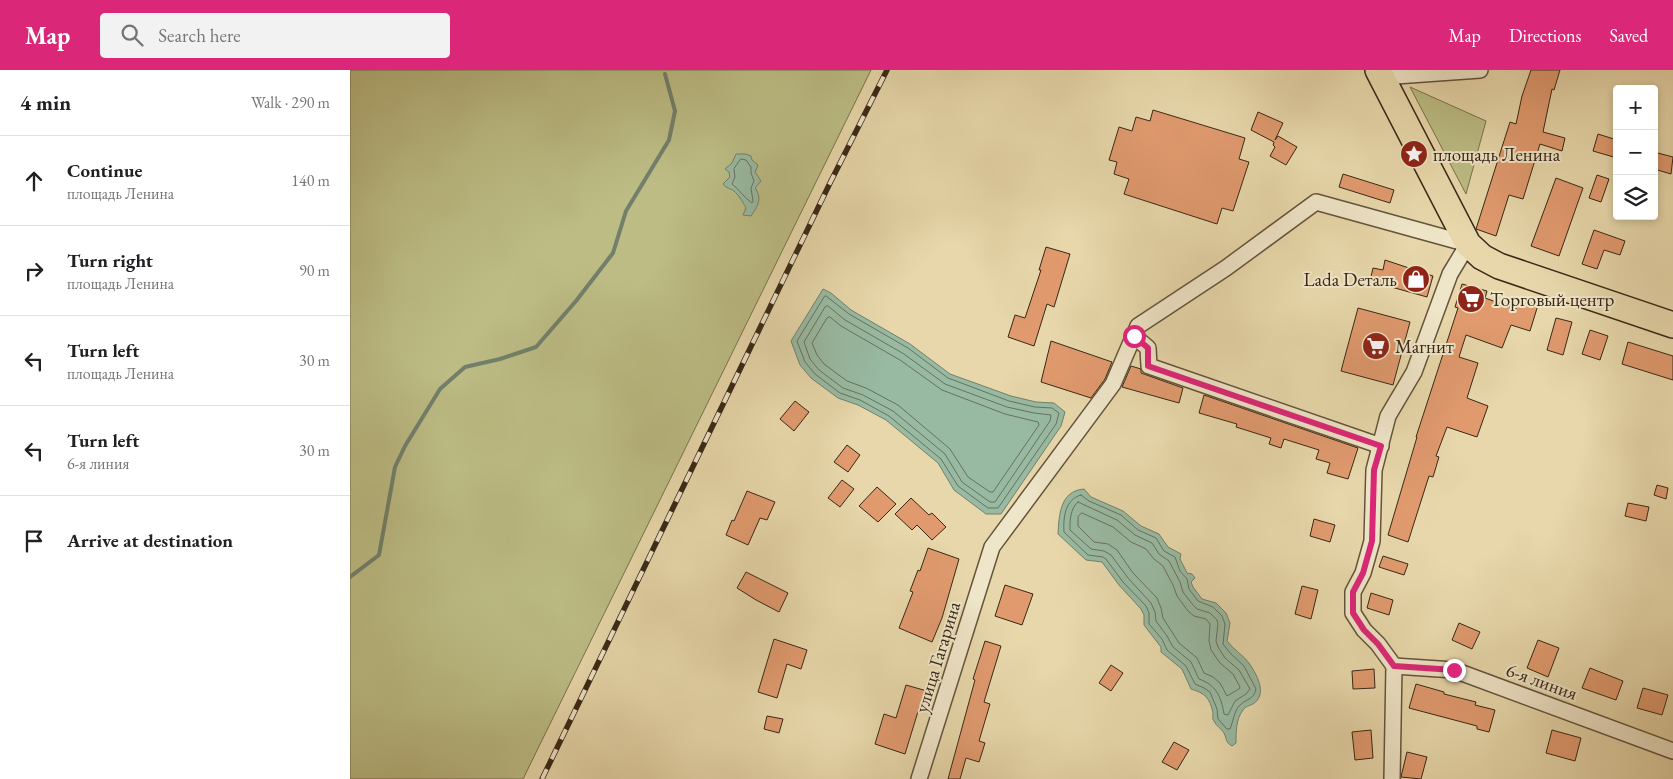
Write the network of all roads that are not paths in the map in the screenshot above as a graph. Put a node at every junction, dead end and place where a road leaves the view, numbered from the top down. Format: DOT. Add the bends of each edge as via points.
graph roads {
  1 [pos="1480,70"];
  2 [pos="1380,73"];
  3 [pos="1468,244"];
  4 [pos="1673,325"];
  5 [pos="1134,336"];
  6 [pos="1381,446"];
  7 [pos="1394,666"];
  8 [pos="1673,751"];
  9 [pos="920,779"];
  10 [pos="1392,779"];
  1 -- 2 [label="street"];
  2 -- 3 [label="main road"];
  3 -- 4 [label="main road" via="1499,266"];
  3 -- 5 [label="street" via="1316,202 1226,268 1138,326"];
  3 -- 6 [label="street" via="1450,274 1414,372 1388,416"];
  5 -- 6 [label="street" via="1148,348 1148,366"];
  5 -- 9 [label="street, улица Гагарина" via="1113,384 992,547"];
  6 -- 7 [label="street" via="1374,470 1372,541 1363,573 1353,592 1353,613"];
  7 -- 8 [label="street, 6-я линия" via="1454,670"];
  7 -- 10 [label="street"];
}
